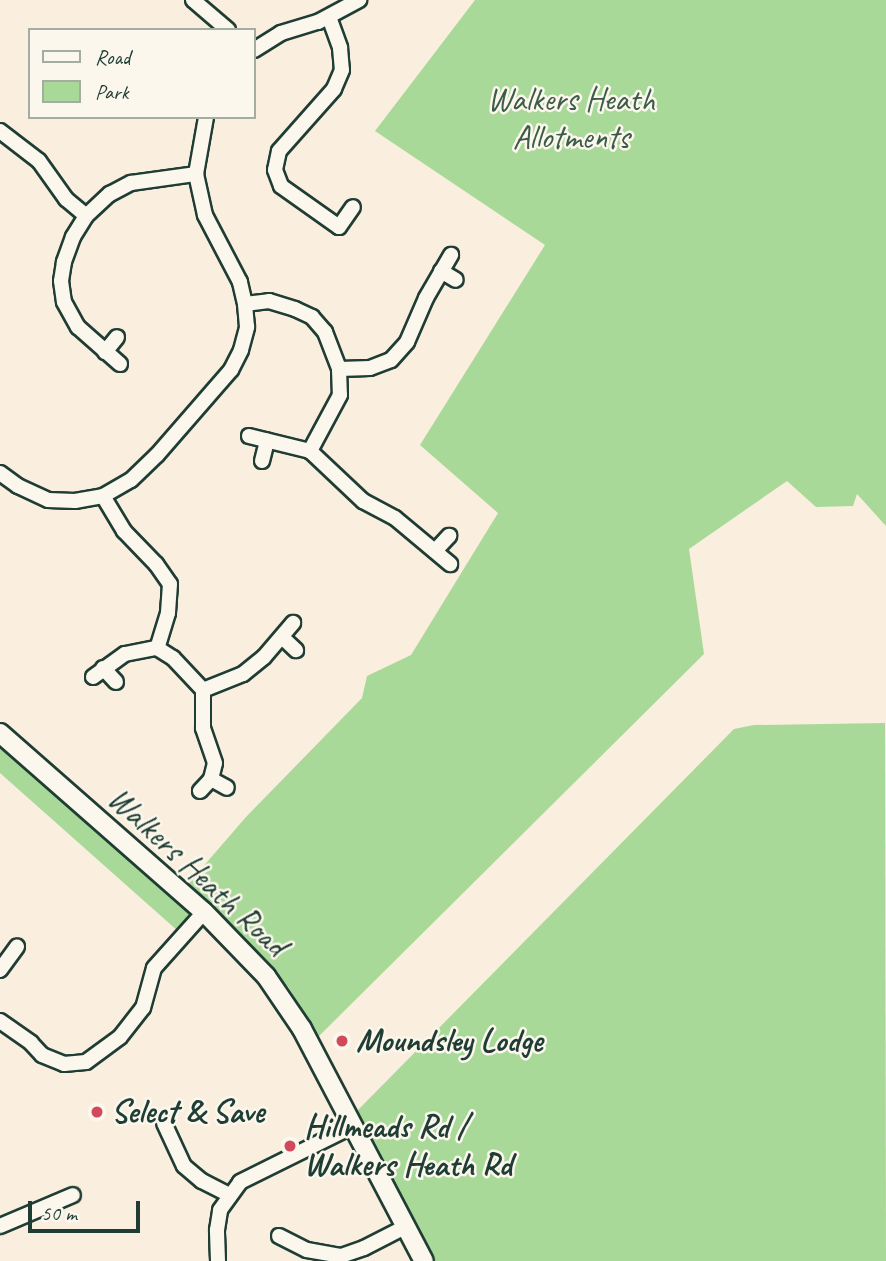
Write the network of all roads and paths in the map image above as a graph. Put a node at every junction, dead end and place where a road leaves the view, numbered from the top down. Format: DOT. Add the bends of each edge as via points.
graph roads {
  1 [pos="194,0"];
  2 [pos="359,0"];
  3 [pos="328,17"];
  4 [pos="226,28"];
  5 [pos="256,49"];
  6 [pos="206,119"];
  7 [pos="2,137"];
  8 [pos="196,174"];
  9 [pos="353,207"];
  10 [pos="86,216"];
  11 [pos="451,256"];
  12 [pos="441,271"];
  13 [pos="456,280"];
  14 [pos="245,304"];
  15 [pos="117,337"];
  16 [pos="105,352"];
  17 [pos="120,364"];
  18 [pos="339,369"];
  19 [pos="249,436"];
  20 [pos="267,441"];
  21 [pos="310,451"];
  22 [pos="262,461"];
  23 [pos="0,473"];
  24 [pos="103,496"];
  25 [pos="449,536"];
  26 [pos="435,551"];
  27 [pos="450,564"];
  28 [pos="293,623"];
  29 [pos="283,638"];
  30 [pos="157,648"];
  31 [pos="296,650"];
  32 [pos="116,682"];
  33 [pos="203,690"];
  34 [pos="0,733"];
  35 [pos="211,779"];
  36 [pos="227,788"];
  37 [pos="200,791"];
  38 [pos="204,912"];
  39 [pos="17,947"];
  40 [pos="0,970"];
  41 [pos="0,1021"];
  42 [pos="164,1123"];
  43 [pos="351,1127"];
  44 [pos="73,1195"];
  45 [pos="229,1195"];
  46 [pos="0,1226"];
  47 [pos="407,1226"];
  48 [pos="279,1236"];
  49 [pos="306,1255"];
  50 [pos="218,1261"];
  51 [pos="424,1261"];
  1 -- 4 [label="street"];
  2 -- 3 [label="street"];
  3 -- 5 [label="street" via="281,33"];
  3 -- 9 [label="street" via="340,48 342,70 334,89 279,151 275,170 281,186 339,227"];
  6 -- 8 [label="street"];
  7 -- 10 [label="street" via="39,161 66,200"];
  8 -- 10 [label="street" via="131,183 110,194"];
  8 -- 14 [label="street" via="205,215 240,282"];
  10 -- 16 [label="street" via="64,262 62,292 78,327"];
  11 -- 12 [label="street"];
  12 -- 13 [label="street"];
  12 -- 18 [label="street" via="407,342 391,360 370,368"];
  14 -- 18 [label="street" via="269,301 312,317 325,332"];
  14 -- 24 [label="street" via="247,327 231,370 157,455 131,480"];
  15 -- 16 [label="street"];
  16 -- 17 [label="street"];
  18 -- 21 [label="street" via="340,395"];
  19 -- 20 [label="street"];
  20 -- 21 [label="street"];
  20 -- 22 [label="street"];
  21 -- 26 [label="street" via="363,501 395,518"];
  23 -- 24 [label="street" via="48,500"];
  24 -- 30 [label="street" via="124,531 170,584 168,613"];
  25 -- 26 [label="street"];
  26 -- 27 [label="street"];
  28 -- 29 [label="street"];
  29 -- 31 [label="street"];
  29 -- 33 [label="street" via="243,674"];
  30 -- 32 [label="street" via="125,654 98,672"];
  30 -- 33 [label="street"];
  33 -- 35 [label="street" via="203,728 215,763"];
  34 -- 38 [label="street, Walkers Heath Road"];
  35 -- 36 [label="street"];
  35 -- 37 [label="street"];
  38 -- 41 [label="street" via="154,968 148,997 135,1018 120,1037 86,1062 64,1064 42,1055"];
  38 -- 43 [label="street, Walkers Heath Road" via="250,957 281,996"];
  39 -- 40 [label="street"];
  42 -- 45 [label="street" via="184,1166"];
  43 -- 45 [label="street" via="254,1174"];
  43 -- 47 [label="street, Walkers Heath Road"];
  44 -- 46 [label="street"];
  45 -- 50 [label="street" via="220,1210"];
  47 -- 49 [label="street" via="341,1256"];
  47 -- 51 [label="street, Walkers Heath Road"];
  48 -- 49 [label="street"];
}
